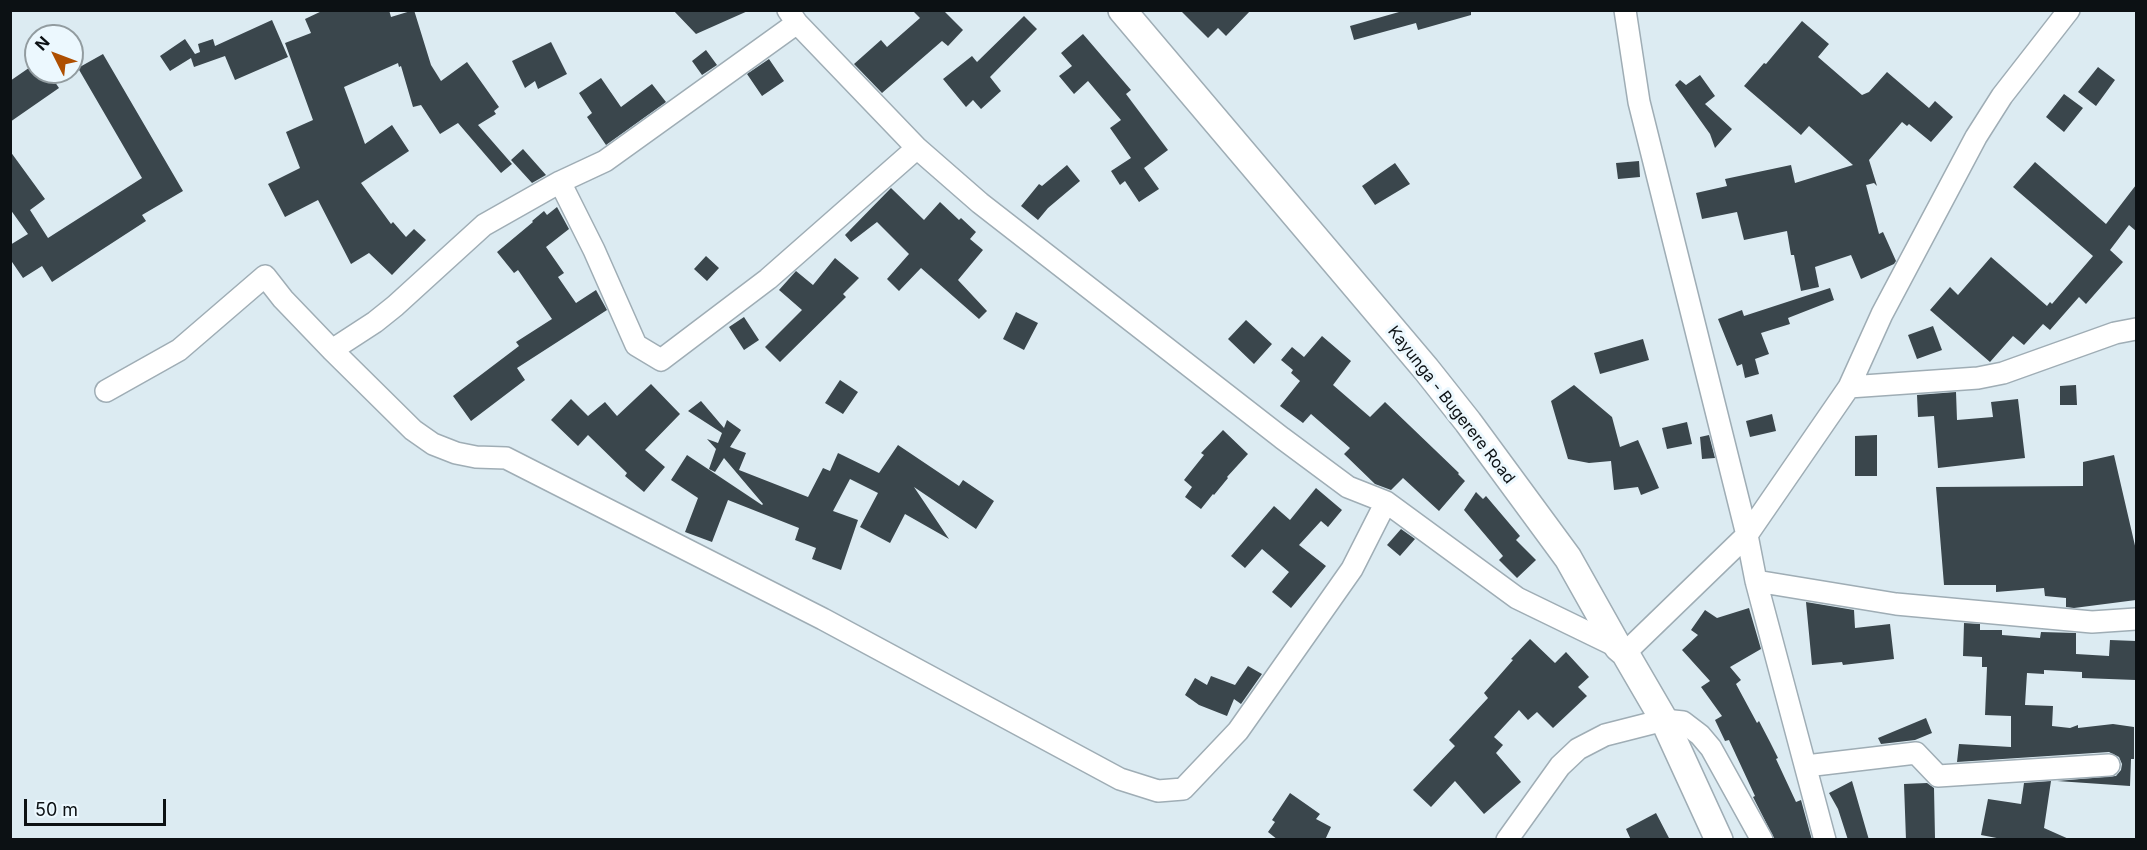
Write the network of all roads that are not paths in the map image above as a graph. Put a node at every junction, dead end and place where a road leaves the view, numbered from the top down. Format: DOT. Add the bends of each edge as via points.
graph roads {
  1 [pos="1122,10"];
  2 [pos="1625,10"];
  3 [pos="2069,10"];
  4 [pos="792,17"];
  5 [pos="916,148"];
  6 [pos="560,182"];
  7 [pos="2136,329"];
  8 [pos="332,350"];
  9 [pos="1849,387"];
  10 [pos="106,391"];
  11 [pos="1386,502"];
  12 [pos="1747,535"];
  13 [pos="1756,581"];
  14 [pos="2136,619"];
  15 [pos="1621,650"];
  16 [pos="1664,720"];
  17 [pos="2109,765"];
  18 [pos="1806,766"];
  19 [pos="1507,840"];
  20 [pos="1719,840"];
  21 [pos="1762,840"];
  22 [pos="1825,840"];
  1 -- 15 [label="main road, Kayunga - Bugerere Road" via="1468,422 1568,558"];
  2 -- 12 [label="street" via="1639,102"];
  3 -- 9 [label="street" via="2002,96 1976,137 1882,315"];
  4 -- 5 [label="street"];
  4 -- 6 [label="street" via="620,151"];
  5 -- 6 [label="street" via="768,279 661,360 636,345"];
  5 -- 11 [label="street" via="980,203 1282,438 1348,487"];
  6 -- 8 [label="street" via="484,225 382,316"];
  7 -- 9 [label="street" via="2003,373"];
  8 -- 10 [label="street" via="265,276 179,350"];
  8 -- 11 [label="street" via="413,430 433,444 476,457 506,458 823,619 1120,779 1158,791 1183,789 1238,731 1352,569"];
  9 -- 12 [label="street"];
  11 -- 15 [label="street" via="1517,598"];
  12 -- 13 [label="street"];
  12 -- 15 [label="street"];
  13 -- 14 [label="street" via="1896,604 2092,622"];
  13 -- 18 [label="street"];
  15 -- 16 [label="main road, Kayunga - Bugerere Road"];
  16 -- 19 [label="street" via="1605,735 1578,749 1560,766"];
  16 -- 20 [label="main road, Kayunga - Bugerere Road"];
  16 -- 21 [label="street" via="1683,722 1711,748"];
  17 -- 18 [label="street" via="1938,776 1916,753"];
  18 -- 22 [label="street"];
}
